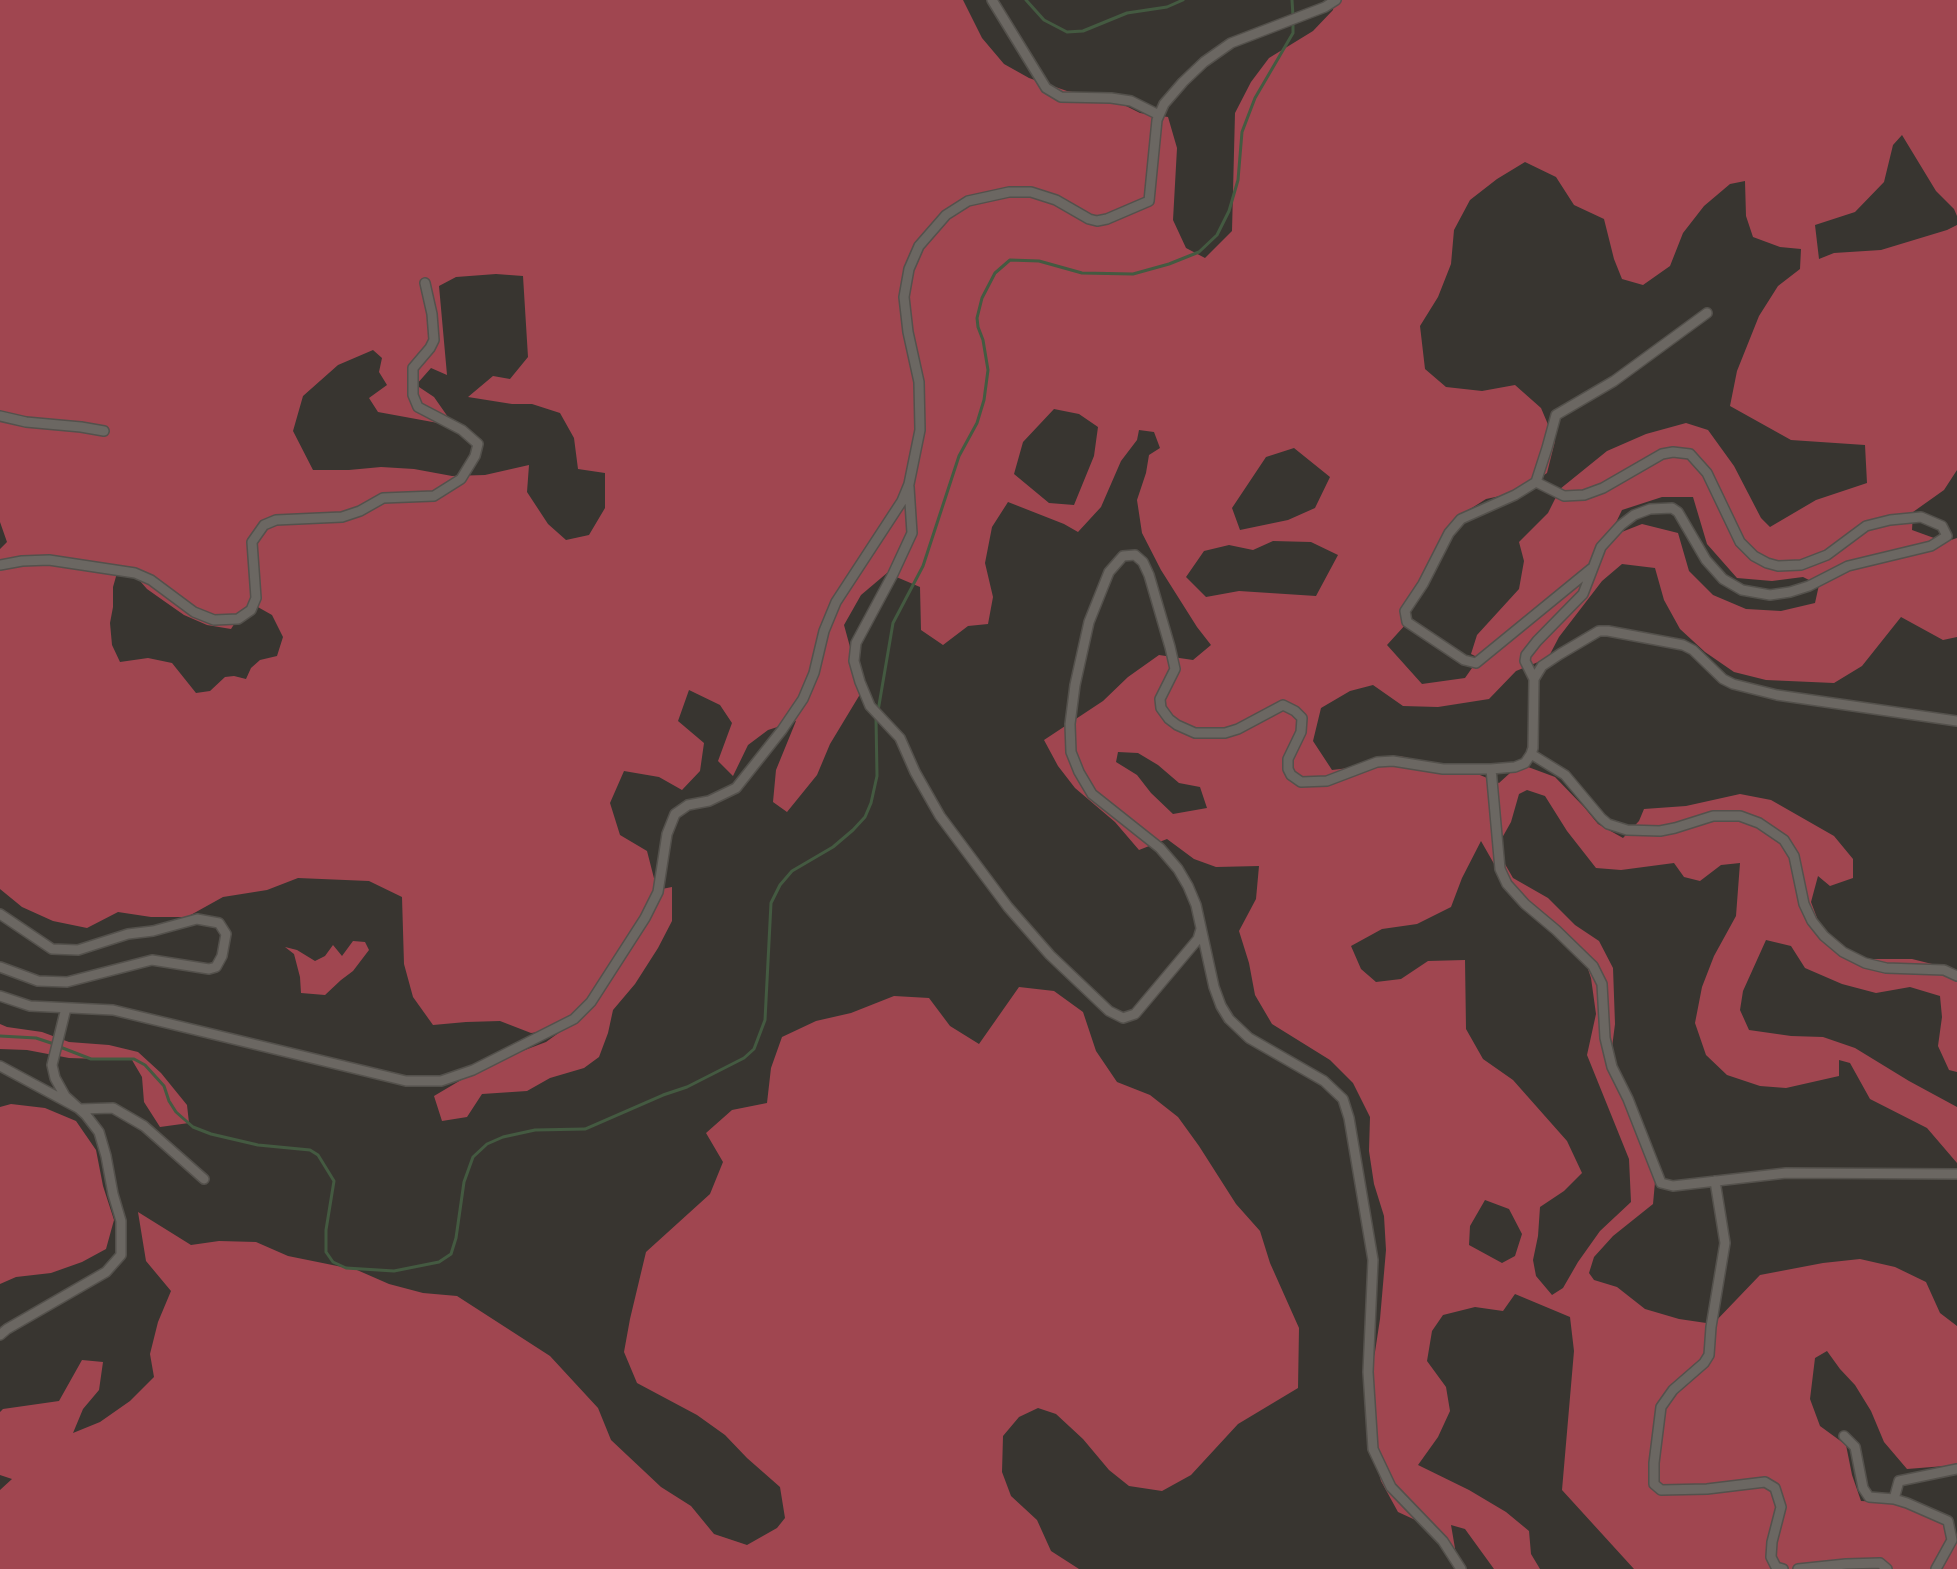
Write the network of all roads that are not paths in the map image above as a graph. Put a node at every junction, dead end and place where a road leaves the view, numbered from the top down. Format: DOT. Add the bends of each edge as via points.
graph roads {
  1 [pos="992,0"];
  2 [pos="1336,0"];
  3 [pos="1159,115"];
  4 [pos="425,283"];
  5 [pos="1707,313"];
  6 [pos="0,416"];
  7 [pos="104,431"];
  8 [pos="1536,482"];
  9 [pos="909,484"];
  10 [pos="0,565"];
  11 [pos="1593,568"];
  12 [pos="1534,679"];
  13 [pos="1957,721"];
  14 [pos="1531,754"];
  15 [pos="1491,769"];
  16 [pos="0,914"];
  17 [pos="1201,924"];
  18 [pos="0,967"];
  19 [pos="1957,976"];
  20 [pos="0,996"];
  21 [pos="65,1013"];
  22 [pos="0,1066"];
  23 [pos="80,1109"];
  24 [pos="1957,1174"];
  25 [pos="204,1179"];
  26 [pos="1716,1181"];
  27 [pos="0,1335"];
  28 [pos="1844,1436"];
  29 [pos="1957,1470"];
  30 [pos="1894,1499"];
  31 [pos="1461,1569"];
  32 [pos="1783,1569"];
  33 [pos="1798,1569"];
  34 [pos="1887,1569"];
  35 [pos="1936,1569"];
  1 -- 3 [label="street" via="1046,88 1061,97 1131,101"];
  2 -- 3 [label="street" via="1231,43 1204,62 1164,104"];
  3 -- 9 [label="street" via="1149,201 1097,221 1056,200 1031,192 1009,192 968,201 946,215 920,246 909,269 904,297 919,382 920,430"];
  4 -- 10 [label="street" via="434,340 413,368 413,395 418,407 462,430 478,444 462,479 434,496 383,498 342,517 276,520 264,525 252,542 256,598 251,610 238,619 214,620 194,612 135,573 49,560"];
  5 -- 8 [label="street" via="1614,381 1556,415"];
  6 -- 7 [label="street"];
  8 -- 11 [label="street" via="1461,519 1449,533 1406,611 1407,622 1464,660 1476,663"];
  8 -- 11 [label="street" via="1564,496 1584,495 1662,454 1690,454 1707,473 1740,542 1754,556 1778,566 1801,565 1827,555 1866,526 1890,520 1921,517 1942,526 1947,536 1931,546 1848,566 1800,589 1770,595 1742,590 1723,579 1706,560 1678,512 1672,508 1650,509 1621,525 1601,547"];
  9 -- 17 [label="street" via="912,533 856,643 854,661 870,706 900,738 940,816 1008,907 1050,955 1109,1011 1123,1018 1135,1014 1198,939"];
  9 -- 21 [label="street" via="902,501 843,587 824,631 803,699 736,788 709,801 688,805 675,814 661,861 658,892 591,1002 574,1019 473,1070 441,1081 406,1081 113,1010"];
  11 -- 12 [label="street" via="1583,594 1526,655"];
  12 -- 13 [label="street" via="1542,666 1560,654 1599,631 1608,631 1683,645 1733,684 1777,695"];
  12 -- 14 [label="street"];
  14 -- 15 [label="street" via="1521,766"];
  14 -- 19 [label="street" via="1565,775 1608,824 1627,830 1667,830 1713,816 1740,816 1759,823 1784,840 1794,856 1804,904 1812,921 1843,952 1886,968 1944,970"];
  15 -- 17 [label="street" via="1377,762 1327,781 1301,782 1291,775 1288,759 1301,732 1302,718 1283,705 1225,733 1196,733 1177,725 1161,708 1160,699 1175,669 1149,575 1135,555 1123,556 1109,573 1089,622 1075,685 1071,752 1092,794 1160,848 1178,869"];
  15 -- 26 [label="street" via="1500,869 1507,884 1525,904 1593,966 1602,984 1605,1038 1612,1067 1661,1183 1673,1186"];
  16 -- 18 [label="street" via="52,949 78,950 197,919 219,923 226,934 222,956 216,967 209,969 152,960 67,982 38,981"];
  17 -- 31 [label="street" via="1214,987 1229,1019 1249,1038 1324,1081 1343,1099 1373,1260 1368,1372 1372,1449 1391,1487 1443,1541"];
  20 -- 21 [label="street"];
  21 -- 23 [label="street" via="52,1065 60,1089"];
  22 -- 23 [label="street"];
  23 -- 25 [label="street" via="113,1108 144,1126"];
  23 -- 27 [label="street" via="99,1132 106,1156 121,1221 122,1255 106,1272"];
  24 -- 26 [label="street" via="1786,1173"];
  26 -- 32 [label="street" via="1725,1243 1709,1354 1661,1407 1654,1484 1662,1490 1765,1482 1775,1488 1781,1507 1771,1557 1776,1567"];
  28 -- 30 [label="street" via="1855,1448 1863,1488 1869,1497"];
  29 -- 30 [label="street" via="1899,1481"];
  30 -- 35 [label="street" via="1948,1521 1952,1540"];
  33 -- 34 [label="street" via="1880,1563"];
}
